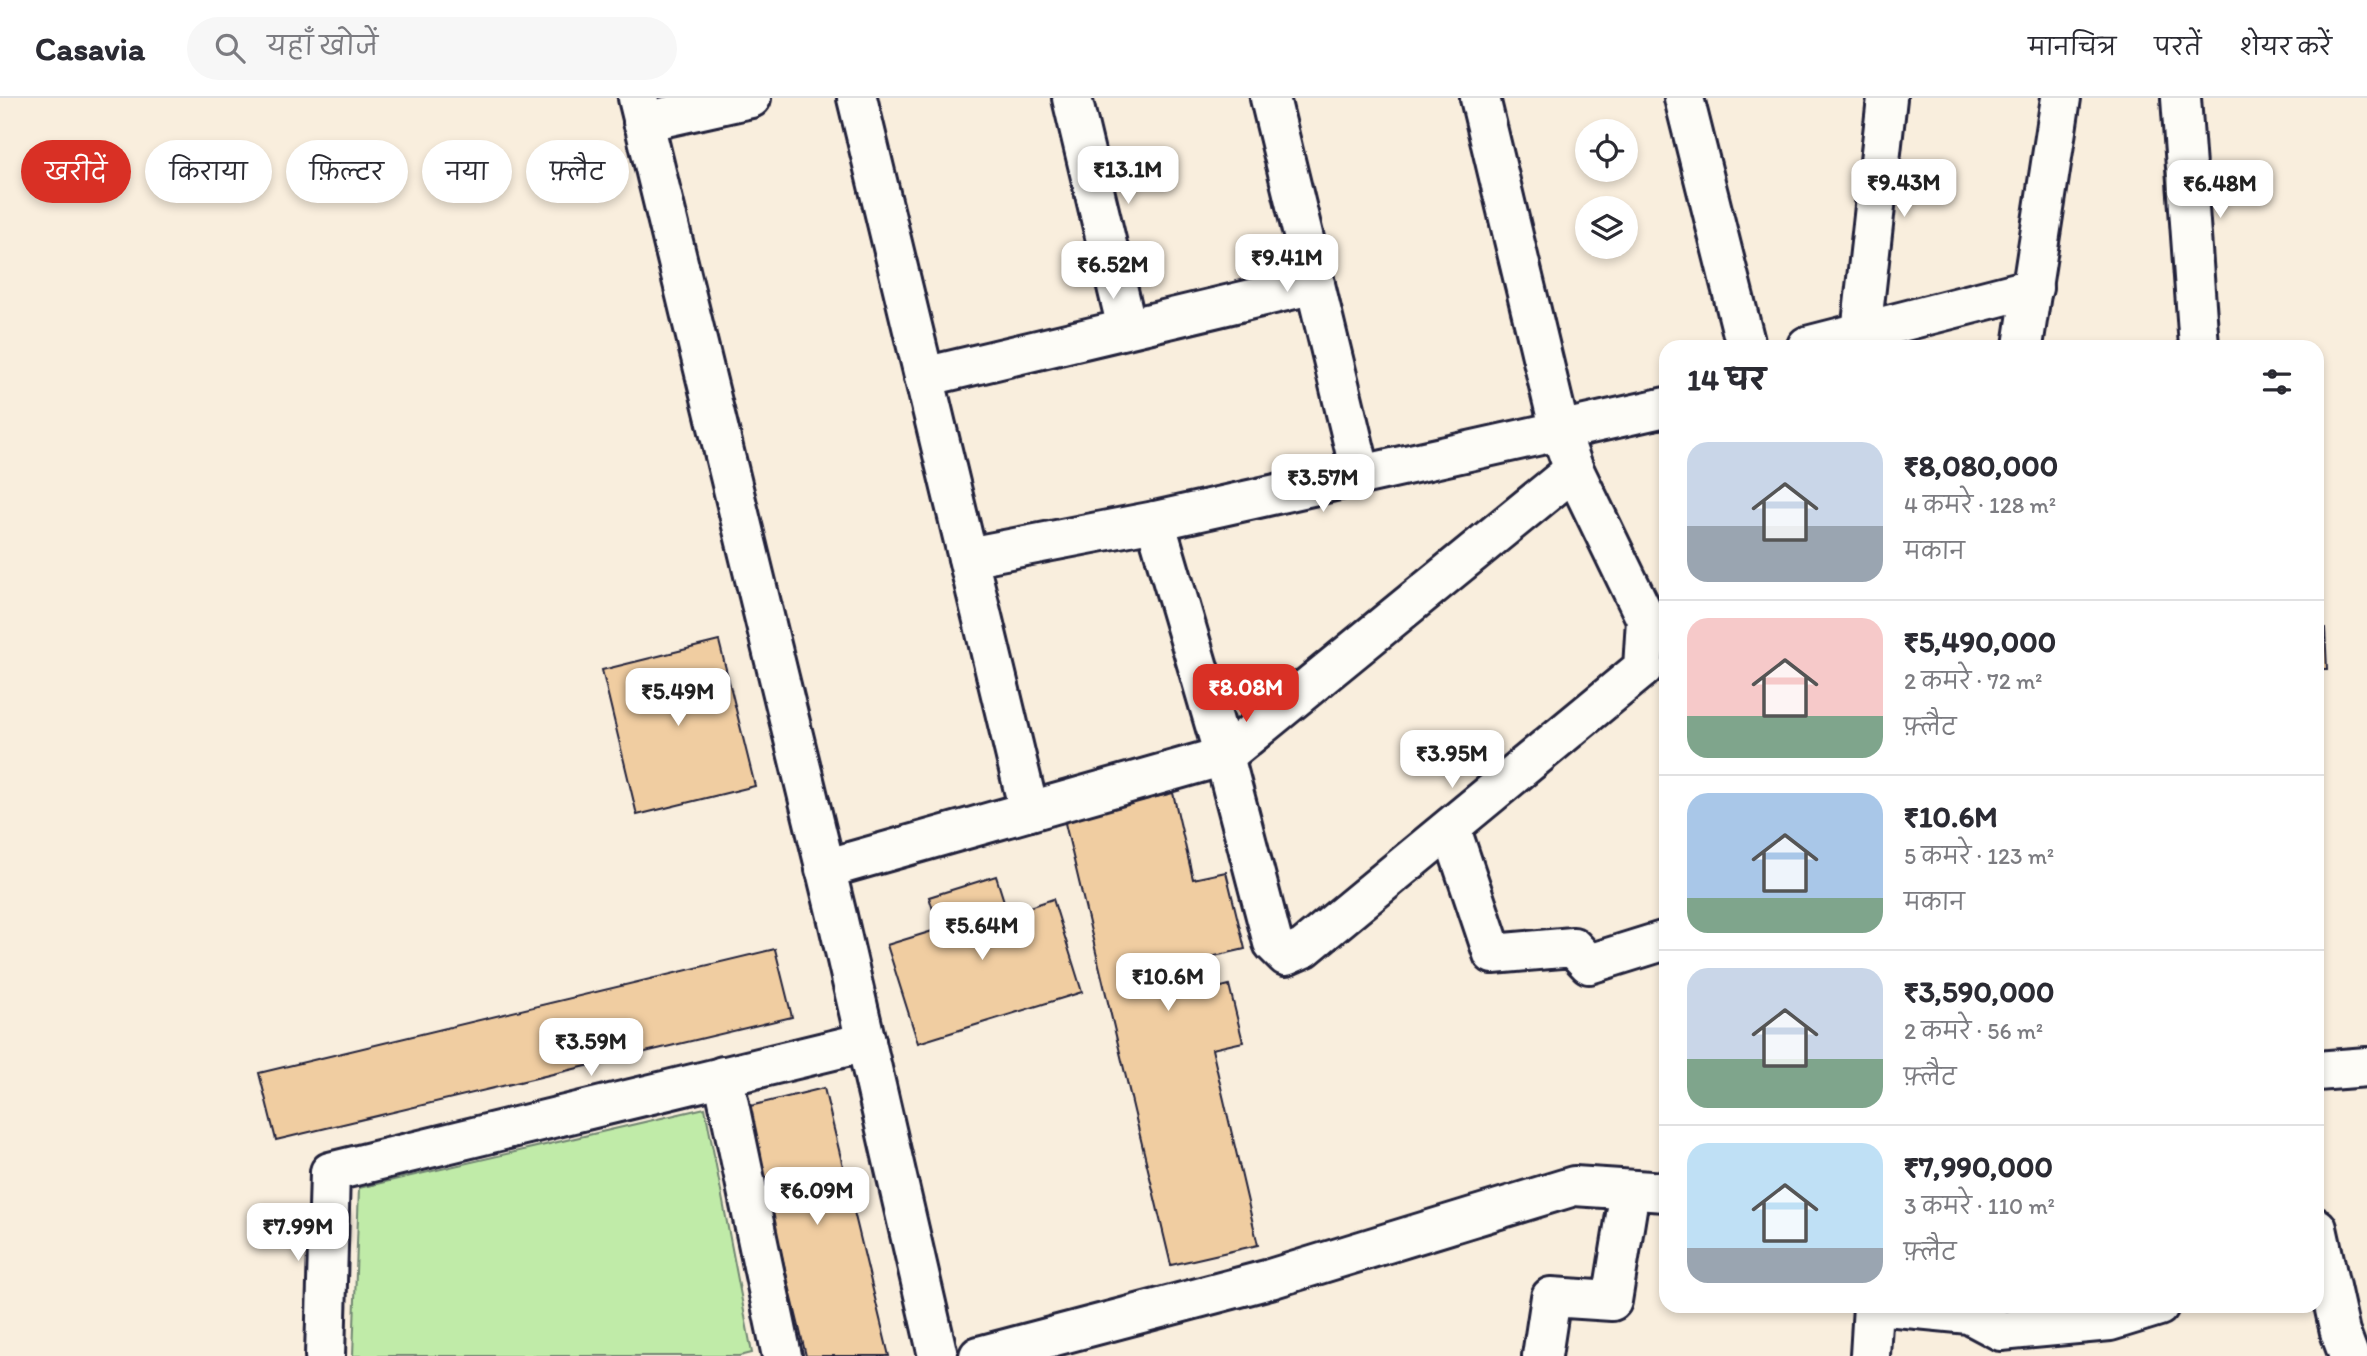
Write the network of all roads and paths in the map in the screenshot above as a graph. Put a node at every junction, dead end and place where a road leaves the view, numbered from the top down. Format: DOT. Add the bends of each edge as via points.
graph roads {
  1 [pos="751,98"];
  2 [pos="857,98"];
  3 [pos="1072,98"];
  4 [pos="1270,98"];
  5 [pos="1480,98"];
  6 [pos="1684,98"];
  7 [pos="1887,98"];
  8 [pos="2061,98"];
  9 [pos="2181,98"];
  10 [pos="641,110"];
  11 [pos="1315,284"];
  12 [pos="2033,288"];
  13 [pos="1127,328"];
  14 [pos="1861,333"];
  15 [pos="1744,340"];
  16 [pos="1832,340"];
  17 [pos="2024,340"];
  18 [pos="2199,340"];
  19 [pos="924,377"];
  20 [pos="1659,409"];
  21 [pos="1560,431"];
  22 [pos="1574,470"];
  23 [pos="1362,475"];
  24 [pos="1155,521"];
  25 [pos="968,558"];
  26 [pos="1224,756"];
  27 [pos="1029,811"];
  28 [pos="1451,829"];
  29 [pos="825,869"];
  30 [pos="1659,942"];
  31 [pos="866,1042"];
  32 [pos="2367,1067"];
  33 [pos="2324,1070"];
  34 [pos="723,1076"];
  35 [pos="1648,1191"];
  36 [pos="2324,1280"];
  37 [pos="1873,1313"];
  38 [pos="1959,1313"];
  39 [pos="2136,1313"];
  40 [pos="325,1356"];
  41 [pos="782,1356"];
  42 [pos="938,1356"];
  43 [pos="979,1356"];
  44 [pos="1542,1356"];
  45 [pos="1870,1356"];
  46 [pos="2349,1356"];
  1 -- 10 [label="street"];
  2 -- 19 [label="street"];
  3 -- 13 [label="street"];
  4 -- 11 [label="street"];
  5 -- 21 [label="street"];
  6 -- 15 [label="street"];
  7 -- 14 [label="street"];
  8 -- 12 [label="street"];
  9 -- 18 [label="street"];
  10 -- 29 [label="street"];
  11 -- 13 [label="street"];
  11 -- 23 [label="street"];
  12 -- 14 [label="street"];
  12 -- 17 [label="street"];
  13 -- 19 [label="street"];
  14 -- 16 [label="street"];
  19 -- 25 [label="street"];
  20 -- 21 [label="street"];
  21 -- 22 [label="street"];
  21 -- 23 [label="street"];
  22 -- 26 [label="street"];
  22 -- 28 [label="street" via="1646,619 1643,668"];
  23 -- 24 [label="street"];
  24 -- 25 [label="street"];
  24 -- 26 [label="street"];
  25 -- 27 [label="street"];
  26 -- 27 [label="street"];
  26 -- 28 [label="street" via="1273,943 1286,956 1304,948"];
  27 -- 29 [label="street"];
  28 -- 30 [label="street" via="1493,954 1573,947 1589,964"];
  29 -- 31 [label="street"];
  31 -- 34 [label="street"];
  31 -- 42 [label="street"];
  32 -- 33 [label="street"];
  34 -- 40 [label="street" via="330,1172"];
  34 -- 41 [label="street"];
  35 -- 43 [label="street" via="1574,1186 1270,1279"];
  35 -- 44 [label="street" via="1612,1300 1551,1297"];
  36 -- 46 [label="street"];
  37 -- 45 [label="street"];
  38 -- 39 [label="street" via="2001,1331 2110,1321"];
}
